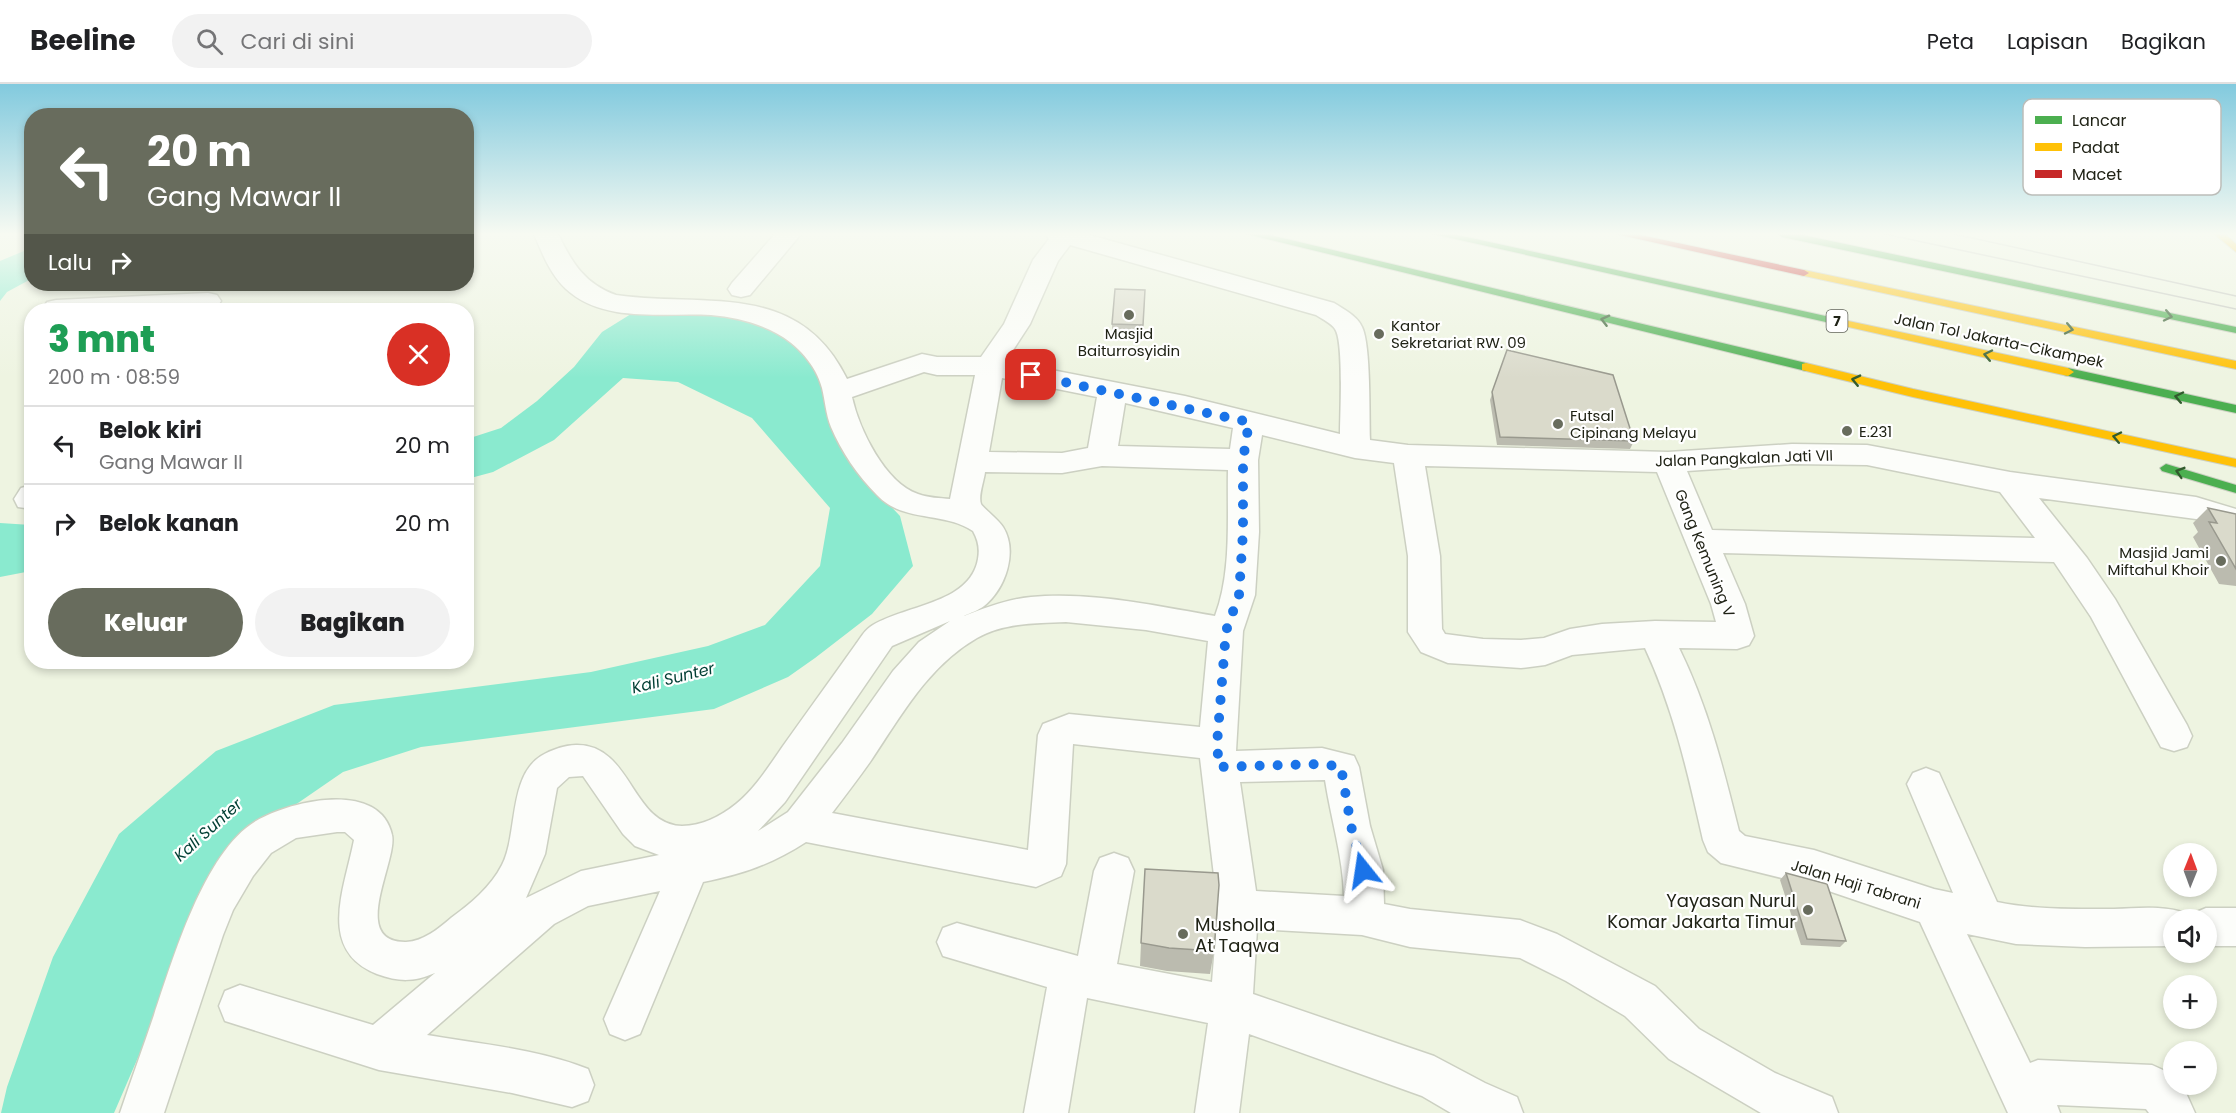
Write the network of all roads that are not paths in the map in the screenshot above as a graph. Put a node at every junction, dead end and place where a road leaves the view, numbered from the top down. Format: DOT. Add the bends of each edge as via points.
graph roads {
  1 [pos="573,282"];
  2 [pos="747,282"];
  3 [pos="1036,282"];
  4 [pos="1229,282"];
  5 [pos="1452,282"];
  6 [pos="1657,282"];
  7 [pos="1848,282"];
  8 [pos="2009,282"];
  9 [pos="741,289"];
  10 [pos="210,298"];
  11 [pos="133,303"];
  12 [pos="988,319"];
  13 [pos="1017,324"];
  14 [pos="2236,330"];
  15 [pos="2236,364"];
  16 [pos="990,366"];
  17 [pos="1112,392"];
  18 [pos="836,393"];
  19 [pos="1913,393"];
  20 [pos="2236,409"];
  21 [pos="1249,422"];
  22 [pos="2089,445"];
  23 [pos="1354,448"];
  24 [pos="1408,455"];
  25 [pos="1102,456"];
  26 [pos="1243,460"];
  27 [pos="974,461"];
  28 [pos="1668,462"];
  29 [pos="2236,463"];
  30 [pos="2156,465"];
  31 [pos="2010,483"];
  32 [pos="2236,489"];
  33 [pos="971,515"];
  34 [pos="2236,520"];
  35 [pos="1701,541"];
  36 [pos="2063,550"];
  37 [pos="1226,631"];
  38 [pos="1655,634"];
  39 [pos="2174,736"];
  40 [pos="1218,756"];
  41 [pos="1926,784"];
  42 [pos="801,824"];
  43 [pos="690,867"];
  44 [pos="1114,871"];
  45 [pos="1934,908"];
  46 [pos="1238,909"];
  47 [pos="1365,916"];
  48 [pos="1983,917"];
  49 [pos="2163,927"];
  50 [pos="2217,927"];
  51 [pos="2236,927"];
  52 [pos="957,942"];
  53 [pos="1082,977"];
  54 [pos="240,1006"];
  55 [pos="1231,1007"];
  56 [pos="625,1018"];
  57 [pos="379,1048"];
  58 [pos="572,1085"];
  59 [pos="2032,1107"];
  60 [pos="142,1113"];
  61 [pos="1046,1113"];
  62 [pos="1217,1113"];
  63 [pos="1501,1113"];
  64 [pos="1816,1113"];
  65 [pos="2173,1113"];
  1 -- 18 [label="street" via="602,301 629,306 729,309 780,324 806,340 833,380"];
  2 -- 9 [label="street"];
  3 -- 13 [label="street"];
  4 -- 23 [label="street" via="1325,309 1350,329"];
  19 -- 5 [label="main road, one-way"];
  20 -- 6 [label="main road, Jalan Tol Jakarta–Cikampek / 7, one-way"];
  7 -- 15 [label="main road, Jalan Tol Jakarta–Cikampek, one-way"];
  8 -- 14 [label="main road, one-way"];
  10 -- 11 [label="street"];
  12 -- 13 [label="street"];
  13 -- 16 [label="street"];
  16 -- 17 [label="street, Jalan Pangkalan Jati VII"];
  16 -- 18 [label="street, Jalan Pangkalan Jati VII" via="921,363"];
  16 -- 27 [label="street"];
  17 -- 21 [label="street, Jalan Pangkalan Jati VII"];
  17 -- 25 [label="street"];
  18 -- 33 [label="street" via="848,431 893,494 916,507"];
  19 -- 22 [label="main road"];
  29 -- 19 [label="main road, one-way"];
  21 -- 23 [label="street, Jalan Pangkalan Jati VII"];
  21 -- 26 [label="street"];
  23 -- 24 [label="street, Jalan Pangkalan Jati VII"];
  24 -- 28 [label="street, Jalan Pangkalan Jati VII"];
  24 -- 38 [label="street" via="1424,556 1425,632 1433,643 1448,649 1521,654 1587,639"];
  25 -- 26 [label="street"];
  25 -- 27 [label="street" via="1062,463"];
  26 -- 37 [label="street" via="1239,595"];
  27 -- 33 [label="street" via="965,502"];
  28 -- 31 [label="street, Jalan Pangkalan Jati VII" via="1792,454 1867,455"];
  28 -- 35 [label="street, Gang Kemuning V"];
  32 -- 30 [label="main road, one-way"];
  31 -- 34 [label="street, Jalan Pangkalan Jati VII" via="2196,508"];
  31 -- 36 [label="street"];
  33 -- 60 [label="street" via="982,520 991,532 995,551 993,566 979,591 955,607 880,637 772,791 751,815 721,835 684,843 649,834 636,822 596,764 578,760 557,766 543,780 525,856 499,904 447,947 408,962 396,962 378,954 360,927 357,910 374,837 362,820 351,816 314,817 285,825 265,836 251,848 222,891"];
  35 -- 36 [label="street"];
  35 -- 38 [label="street, Gang Kemuning V" via="1737,636"];
  36 -- 39 [label="street" via="2108,617"];
  37 -- 40 [label="street"];
  37 -- 42 [label="street" via="1066,609 1013,613 966,628 931,652 905,681"];
  38 -- 45 [label="street, Jalan Haji Tabrani" via="1688,707 1726,846 1814,868"];
  40 -- 42 [label="street" via="1102,732 1062,730 1056,735 1047,864 1036,869"];
  40 -- 46 [label="street"];
  40 -- 47 [label="street" via="1341,767 1363,870"];
  41 -- 48 [label="street"];
  42 -- 43 [label="street" via="766,847"];
  43 -- 56 [label="street"];
  43 -- 57 [label="street" via="581,889 540,911"];
  44 -- 53 [label="street"];
  45 -- 48 [label="street, Jalan Haji Tabrani"];
  45 -- 59 [label="street"];
  46 -- 47 [label="street"];
  46 -- 55 [label="street"];
  47 -- 64 [label="street" via="1410,928 1520,939 1543,948 1640,1001 1684,1044 1759,1089"];
  48 -- 49 [label="street, Jalan Haji Tabrani" via="2016,925"];
  50 -- 51 [label="street"];
  52 -- 53 [label="street"];
  53 -- 55 [label="street"];
  53 -- 61 [label="street"];
  54 -- 57 [label="street"];
  55 -- 62 [label="street"];
  55 -- 63 [label="street" via="1434,1078"];
  57 -- 58 [label="street"];
  59 -- 65 [label="street" via="2025,1086 2038,1082 2152,1087 2162,1093"];
}
